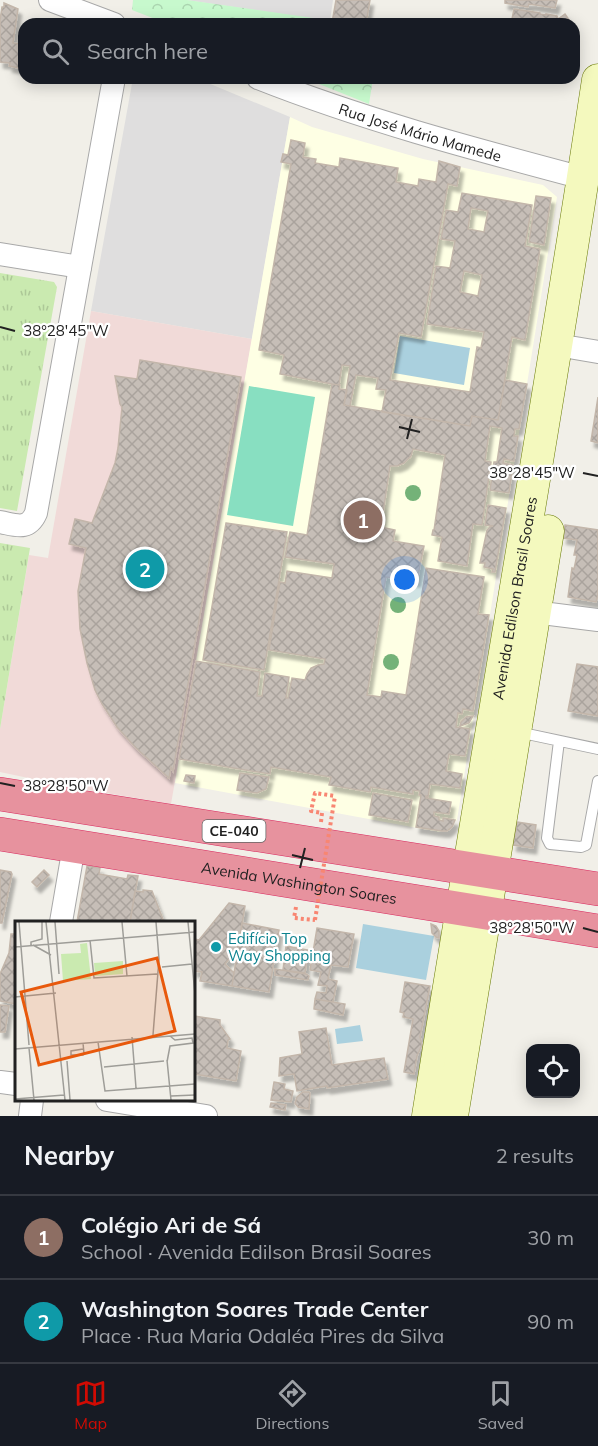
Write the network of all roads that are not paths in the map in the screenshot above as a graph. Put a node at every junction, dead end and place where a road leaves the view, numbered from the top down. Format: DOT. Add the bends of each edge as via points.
graph roads {
  1 [pos="50,0"];
  2 [pos="98,18"];
  3 [pos="598,80"];
  4 [pos="113,84"];
  5 [pos="275,84"];
  6 [pos="583,178"];
  7 [pos="598,217"];
  8 [pos="0,254"];
  9 [pos="80,267"];
  10 [pos="577,348"];
  11 [pos="0,522"];
  12 [pos="534,612"];
  13 [pos="598,621"];
  14 [pos="515,732"];
  15 [pos="559,741"];
  16 [pos="598,749"];
  17 [pos="598,781"];
  18 [pos="0,794"];
  19 [pos="0,834"];
  20 [pos="74,846"];
  21 [pos="480,871"];
  22 [pos="598,889"];
  23 [pos="473,911"];
  24 [pos="61,921"];
  25 [pos="598,931"];
  26 [pos="0,1082"];
  27 [pos="15,1084"];
  28 [pos="32,1101"];
  29 [pos="113,1101"];
  30 [pos="30,1116"];
  31 [pos="206,1116"];
  32 [pos="428,1116"];
  33 [pos="452,1116"];
  1 -- 2 [label="street"];
  3 -- 6 [label="main road, Avenida Edilson Brasil Soares"];
  4 -- 9 [label="street"];
  5 -- 6 [label="street, Rua José Mário Mamede" via="449,142"];
  6 -- 10 [label="main road, Avenida Edilson Brasil Soares"];
  7 -- 10 [label="main road, Avenida Edilson Brasil Soares"];
  8 -- 9 [label="street"];
  9 -- 11 [label="street" via="36,513 29,524"];
  10 -- 12 [label="main road, Avenida Edilson Brasil Soares"];
  10 -- 21 [label="main road, Avenida Edilson Brasil Soares"];
  12 -- 13 [label="street"];
  12 -- 14 [label="main road, Avenida Edilson Brasil Soares"];
  14 -- 15 [label="lane"];
  14 -- 21 [label="main road, Avenida Edilson Brasil Soares"];
  15 -- 16 [label="lane"];
  15 -- 17 [label="lane" via="547,838 550,844 586,845"];
  18 -- 21 [label="highway, CE-040"];
  19 -- 20 [label="highway, Avenida Washington Soares"];
  20 -- 23 [label="highway, Avenida Washington Soares"];
  20 -- 24 [label="street"];
  21 -- 22 [label="highway, CE-040"];
  21 -- 23 [label="main road, Avenida Edilson Brasil Soares"];
  23 -- 25 [label="highway, Avenida Washington Soares"];
  23 -- 32 [label="main road, Avenida Edilson Brasil Soares"];
  23 -- 33 [label="main road, Avenida Edilson Brasil Soares"];
  26 -- 27 [label="street"];
  28 -- 30 [label="street"];
  29 -- 31 [label="street"];
}
